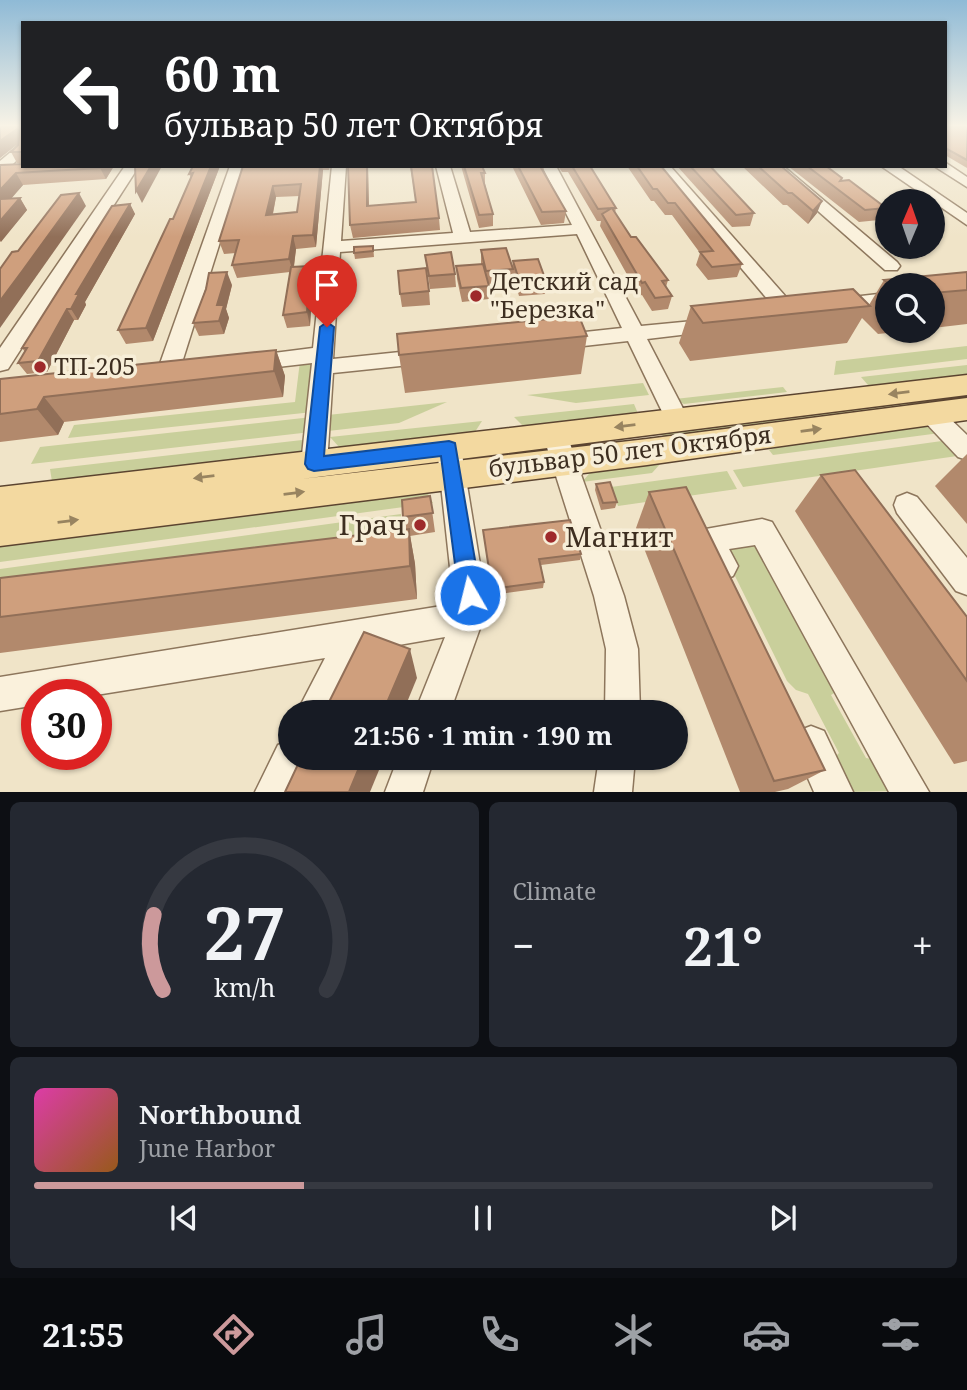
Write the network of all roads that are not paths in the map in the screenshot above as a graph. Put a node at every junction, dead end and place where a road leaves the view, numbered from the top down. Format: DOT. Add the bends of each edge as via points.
graph roads {
  1 [pos="131,168"];
  2 [pos="236,168"];
  3 [pos="339,168"];
  4 [pos="444,168"];
  5 [pos="550,168"];
  6 [pos="664,168"];
  7 [pos="776,168"];
  8 [pos="891,168"];
  9 [pos="944,168"];
  10 [pos="23,169"];
  11 [pos="0,170"];
  12 [pos="967,183"];
  13 [pos="921,189"];
  14 [pos="967,200"];
  15 [pos="945,202"];
  16 [pos="945,205"];
  17 [pos="967,220"];
  18 [pos="582,229"];
  19 [pos="463,238"];
  20 [pos="333,247"];
  21 [pos="891,266"];
  22 [pos="760,282"];
  23 [pos="875,301"];
  24 [pos="729,323"];
  25 [pos="635,334"];
  26 [pos="540,344"];
  27 [pos="177,345"];
  28 [pos="445,354"];
  29 [pos="324,361"];
  30 [pos="0,364"];
  31 [pos="233,365"];
  32 [pos="194,369"];
  33 [pos="168,372"];
  34 [pos="142,375"];
  35 [pos="967,385"];
  36 [pos="967,409"];
  37 [pos="931,414"];
  38 [pos="677,420"];
  39 [pos="559,448"];
  40 [pos="967,450"];
  41 [pos="450,461"];
  42 [pos="314,464"];
  43 [pos="0,502"];
  44 [pos="907,505"];
  45 [pos="0,530"];
  46 [pos="967,581"];
  47 [pos="734,587"];
  48 [pos="468,617"];
  49 [pos="354,637"];
  50 [pos="0,694"];
  51 [pos="321,700"];
  52 [pos="437,700"];
  53 [pos="623,700"];
  54 [pos="799,719"];
  55 [pos="286,770"];
  56 [pos="412,770"];
  57 [pos="616,770"];
  58 [pos="274,792"];
  59 [pos="404,792"];
  60 [pos="613,792"];
  61 [pos="834,792"];
  62 [pos="910,792"];
  1 -- 30 [label="street"];
  2 -- 27 [label="street"];
  3 -- 20 [label="street"];
  4 -- 19 [label="street"];
  5 -- 18 [label="street"];
  6 -- 22 [label="street"];
  7 -- 21 [label="street"];
  8 -- 13 [label="street"];
  9 -- 12 [label="street"];
  10 -- 11 [label="street"];
  14 -- 15 [label="street"];
  16 -- 17 [label="street"];
  18 -- 19 [label="street"];
  18 -- 25 [label="street"];
  19 -- 20 [label="street"];
  20 -- 29 [label="street"];
  22 -- 23 [label="street" via="778,315"];
  24 -- 25 [label="street"];
  25 -- 26 [label="street"];
  25 -- 38 [label="street"];
  27 -- 33 [label="street"];
  28 -- 29 [label="street"];
  29 -- 31 [label="street"];
  29 -- 42 [label="street"];
  32 -- 33 [label="street"];
  33 -- 34 [label="street"];
  35 -- 38 [label="main road, бульвар 50 лет Октября, one-way"];
  36 -- 37 [label="main road, бульвар 50 лет Октября"];
  39 -- 37 [label="main road, бульвар 50 лет Октября, one-way"];
  37 -- 40 [label="street"];
  38 -- 39 [label="main road, бульвар 50 лет Октября, one-way"];
  39 -- 41 [label="main road, бульвар 50 лет Октября"];
  39 -- 53 [label="street" via="609,596 622,649"];
  41 -- 42 [label="main road, бульвар 50 лет Октября"];
  45 -- 41 [label="main road, бульвар 50 лет Октября, one-way"];
  41 -- 48 [label="street" via="470,595"];
  42 -- 43 [label="main road, бульвар 50 лет Октября, one-way"];
  44 -- 46 [label="street"];
  47 -- 62 [label="street" via="710,539 762,531"];
  48 -- 49 [label="street"];
  48 -- 52 [label="street"];
  49 -- 50 [label="street"];
  49 -- 51 [label="street"];
  54 -- 61 [label="street"];
  55 -- 58 [label="street"];
  56 -- 59 [label="street"];
  57 -- 60 [label="street"];
}
